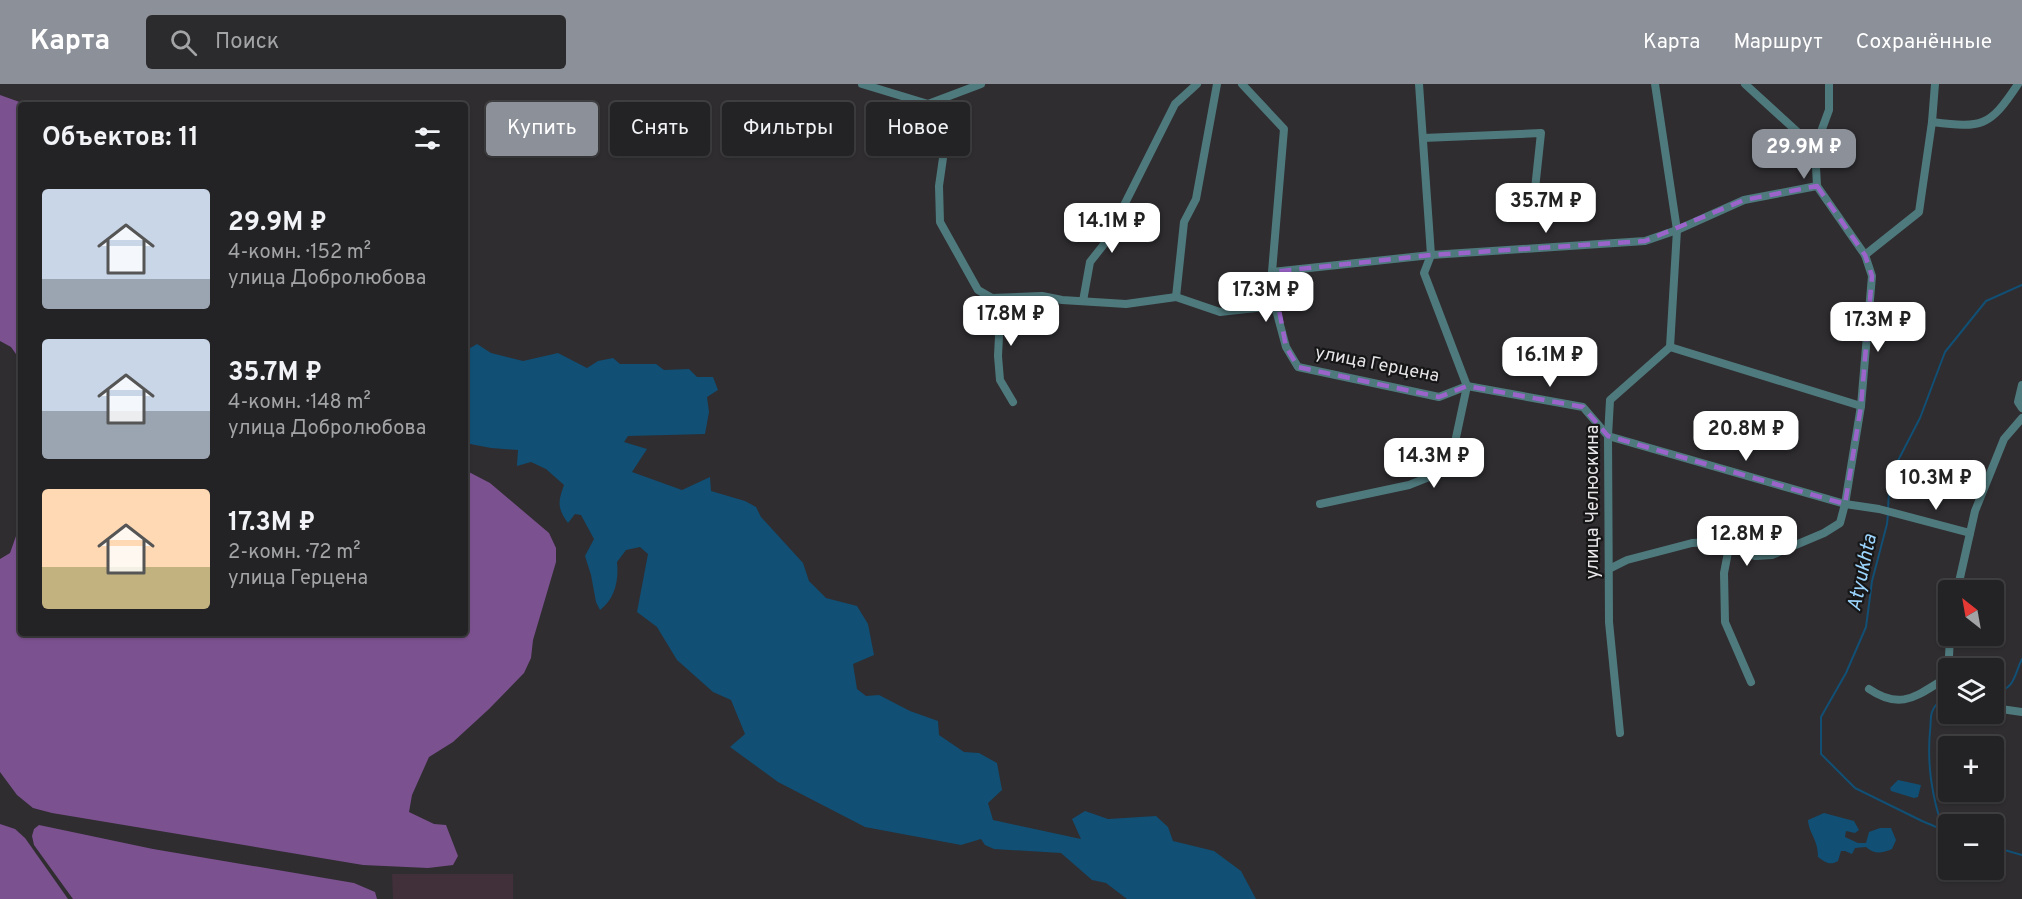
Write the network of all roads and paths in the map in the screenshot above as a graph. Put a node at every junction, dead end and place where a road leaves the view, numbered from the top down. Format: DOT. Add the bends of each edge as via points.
graph roads {
  1 [pos="862,84"];
  2 [pos="981,84"];
  3 [pos="1197,84"];
  4 [pos="1217,84"];
  5 [pos="1242,84"];
  6 [pos="1419,84"];
  7 [pos="1655,84"];
  8 [pos="1745,84"];
  9 [pos="1829,84"];
  10 [pos="1935,84"];
  11 [pos="2018,84"];
  12 [pos="921,102"];
  13 [pos="933,102"];
  14 [pos="1932,122"];
  15 [pos="1423,138"];
  16 [pos="1815,148"];
  17 [pos="942,156"];
  18 [pos="1817,186"];
  19 [pos="1535,189"];
  20 [pos="1677,230"];
  21 [pos="1431,255"];
  22 [pos="1865,255"];
  23 [pos="1272,272"];
  24 [pos="1176,297"];
  25 [pos="992,298"];
  26 [pos="1083,301"];
  27 [pos="1275,306"];
  28 [pos="1670,347"];
  29 [pos="2022,385"];
  30 [pos="1467,386"];
  31 [pos="1013,402"];
  32 [pos="1861,406"];
  33 [pos="2022,408"];
  34 [pos="2022,418"];
  35 [pos="1608,436"];
  36 [pos="1320,504"];
  37 [pos="1845,504"];
  38 [pos="1970,533"];
  39 [pos="1729,547"];
  40 [pos="1609,569"];
  41 [pos="1959,580"];
  42 [pos="1751,682"];
  43 [pos="1938,683"];
  44 [pos="1869,688"];
  45 [pos="2004,709"];
  46 [pos="2022,712"];
  47 [pos="1620,733"];
  1 -- 12 [label="street"];
  2 -- 13 [label="street"];
  3 -- 26 [label="street" via="1175,104 1104,243 1090,262"];
  4 -- 24 [label="street" via="1196,199 1184,222"];
  5 -- 23 [label="street, улица Герцена" via="1284,129"];
  6 -- 15 [label="street"];
  7 -- 20 [label="street"];
  8 -- 16 [label="street"];
  9 -- 16 [label="street" via="1829,110"];
  10 -- 14 [label="street"];
  11 -- 14 [label="street" via="2003,106 1983,124"];
  14 -- 22 [label="street" via="1919,212"];
  15 -- 19 [label="street" via="1541,133"];
  15 -- 21 [label="street"];
  16 -- 18 [label="street"];
  17 -- 25 [label="street" via="940,222 978,290"];
  18 -- 20 [label="street" via="1744,200"];
  18 -- 22 [label="street"];
  20 -- 21 [label="street" via="1645,241"];
  20 -- 28 [label="street"];
  21 -- 23 [label="street"];
  21 -- 30 [label="street" via="1424,273"];
  22 -- 32 [label="street" via="1872,276"];
  23 -- 27 [label="street, улица Герцена"];
  24 -- 26 [label="street" via="1125,304"];
  24 -- 27 [label="street" via="1220,312"];
  25 -- 26 [label="street" via="1042,296"];
  25 -- 31 [label="street" via="999,336 1000,380"];
  27 -- 30 [label="street, улица Герцена" via="1286,347 1298,367 1439,397"];
  28 -- 32 [label="street"];
  28 -- 35 [label="street, улица Челюскина" via="1611,400"];
  29 -- 33 [label="street" via="2018,402"];
  30 -- 35 [label="street" via="1583,407"];
  30 -- 36 [label="street" via="1454,447 1434,475 1409,485"];
  32 -- 37 [label="street"];
  34 -- 38 [label="street" via="2004,439"];
  35 -- 37 [label="street"];
  35 -- 40 [label="street, улица Челюскина"];
  37 -- 38 [label="street"];
  37 -- 39 [label="street" via="1840,523 1772,555 1755,556"];
  38 -- 41 [label="street"];
  39 -- 40 [label="street" via="1715,542 1692,543 1627,560"];
  39 -- 42 [label="street" via="1724,573 1725,622"];
  40 -- 47 [label="street, улица Челюскина" via="1609,622"];
  43 -- 44 [label="street" via="1913,699 1882,698"];
  45 -- 46 [label="street"];
}
